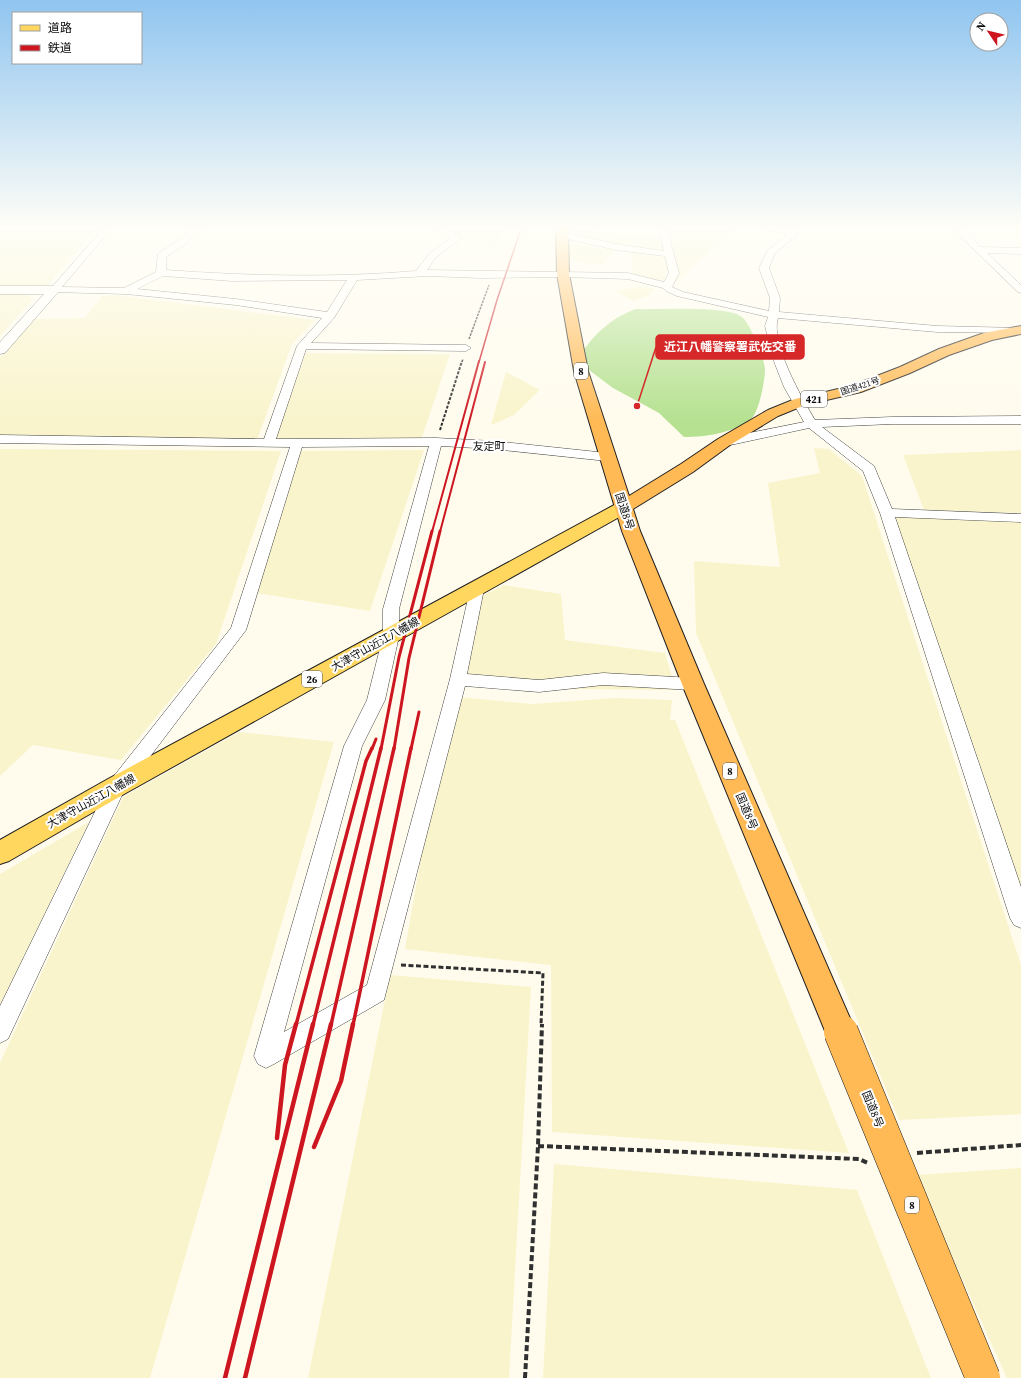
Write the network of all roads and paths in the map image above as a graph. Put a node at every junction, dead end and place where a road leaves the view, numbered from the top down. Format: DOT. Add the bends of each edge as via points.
graph roads {
  1 [pos="51,293"];
  2 [pos="149,293"];
  3 [pos="344,293"];
  4 [pos="567,293"];
  5 [pos="678,293"];
  6 [pos="773,293"];
  7 [pos="774,314"];
  8 [pos="330,316"];
  9 [pos="1019,330"];
  10 [pos="302,346"];
  11 [pos="466,348"];
  12 [pos="0,350"];
  13 [pos="800,402"];
  14 [pos="1021,420"];
  15 [pos="811,424"];
  16 [pos="0,439"];
  17 [pos="269,441"];
  18 [pos="297,442"];
  19 [pos="436,442"];
  20 [pos="724,442"];
  21 [pos="607,457"];
  22 [pos="624,507"];
  23 [pos="887,513"];
  24 [pos="1021,518"];
  25 [pos="476,589"];
  26 [pos="391,636"];
  27 [pos="458,679"];
  28 [pos="693,684"];
  29 [pos="117,786"];
  30 [pos="0,853"];
  31 [pos="1021,918"];
  32 [pos="384,964"];
  33 [pos="0,1031"];
  34 [pos="1021,1145"];
  35 [pos="538,1146"];
  36 [pos="911,1153"];
  37 [pos="875,1162"];
  38 [pos="525,1378"];
  39 [pos="983,1378"];
  1 -- 12 [label="street"];
  2 -- 8 [label="street" via="236,302"];
  3 -- 8 [label="street"];
  4 -- 21 [label="highway, 国道8号 / 8" via="581,371"];
  5 -- 7 [label="street"];
  6 -- 7 [label="street"];
  7 -- 9 [label="street" via="878,325"];
  7 -- 13 [label="street" via="770,326 779,359 790,387"];
  8 -- 10 [label="street"];
  9 -- 13 [label="highway, 国道421号 / 421" via="989,336 944,352 856,389"];
  10 -- 11 [label="street"];
  10 -- 17 [label="street"];
  13 -- 15 [label="street"];
  13 -- 20 [label="highway, 国道421号 / 421" via="762,419"];
  14 -- 15 [label="street" via="858,420"];
  15 -- 20 [label="street"];
  15 -- 23 [label="street" via="869,469"];
  16 -- 17 [label="street"];
  17 -- 18 [label="street"];
  18 -- 19 [label="street"];
  18 -- 29 [label="street" via="238,630"];
  19 -- 21 [label="street"];
  19 -- 26 [label="street" via="391,609"];
  20 -- 22 [label="highway, 国道421号 / 421"];
  21 -- 22 [label="highway, 国道8号 / 8"];
  22 -- 25 [label="main road, 大津守山近江八幡線 / 26"];
  22 -- 28 [label="highway, 国道8号 / 8" via="631,531"];
  23 -- 24 [label="street"];
  23 -- 31 [label="street"];
  25 -- 26 [label="main road, 大津守山近江八幡線 / 26"];
  25 -- 27 [label="street"];
  26 -- 29 [label="main road, 大津守山近江八幡線 / 26"];
  26 -- 32 [label="street" via="376,700 353,746 266,1056 376,992"];
  27 -- 28 [label="street" via="539,686 603,679"];
  27 -- 32 [label="street"];
  28 -- 39 [label="highway, 国道8号 / 8, bridge" via="841,1032"];
  29 -- 30 [label="main road, 大津守山近江八幡線 / 26"];
  29 -- 33 [label="street"];
  32 -- 35 [label="path" via="544,973"];
  34 -- 36 [label="path"];
  35 -- 37 [label="path" via="859,1159 868,1164"];
  35 -- 38 [label="path"];
}
